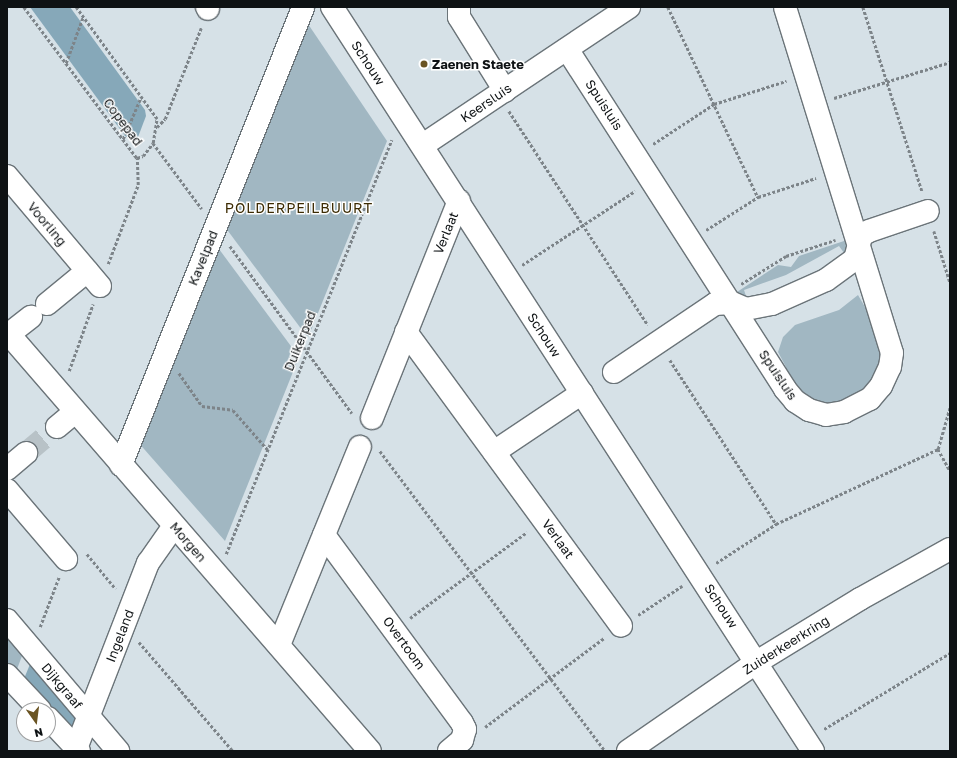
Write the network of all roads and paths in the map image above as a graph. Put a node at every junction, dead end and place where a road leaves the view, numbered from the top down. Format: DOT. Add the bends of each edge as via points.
graph roads {
  1 [pos="24,7"];
  2 [pos="76,7"];
  3 [pos="303,7"];
  4 [pos="332,7"];
  5 [pos="459,7"];
  6 [pos="629,7"];
  7 [pos="668,7"];
  8 [pos="785,7"];
  9 [pos="863,7"];
  10 [pos="208,8"];
  11 [pos="83,17"];
  12 [pos="568,48"];
  13 [pos="950,62"];
  14 [pos="66,63"];
  15 [pos="806,74"];
  16 [pos="887,82"];
  17 [pos="502,93"];
  18 [pos="141,97"];
  19 [pos="714,104"];
  20 [pos="815,104"];
  21 [pos="403,115"];
  22 [pos="157,127"];
  23 [pos="123,139"];
  24 [pos="422,145"];
  25 [pos="636,155"];
  26 [pos="836,173"];
  27 [pos="7,176"];
  28 [pos="652,180"];
  29 [pos="758,197"];
  30 [pos="459,201"];
  31 [pos="928,212"];
  32 [pos="584,226"];
  33 [pos="856,240"];
  34 [pos="692,242"];
  35 [pos="506,275"];
  36 [pos="950,282"];
  37 [pos="728,298"];
  38 [pos="406,332"];
  39 [pos="8,333"];
  40 [pos="658,341"];
  41 [pos="165,353"];
  42 [pos="614,372"];
  43 [pos="582,393"];
  44 [pos="950,407"];
  45 [pos="75,412"];
  46 [pos="372,418"];
  47 [pos="57,427"];
  48 [pos="360,447"];
  49 [pos="938,449"];
  50 [pos="268,450"];
  51 [pos="494,452"];
  52 [pos="26,453"];
  53 [pos="121,465"];
  54 [pos="7,469"];
  55 [pos="950,471"];
  56 [pos="7,490"];
  57 [pos="544,520"];
  58 [pos="174,526"];
  59 [pos="324,535"];
  60 [pos="950,549"];
  61 [pos="66,559"];
  62 [pos="218,575"];
  63 [pos="128,615"];
  64 [pos="7,620"];
  65 [pos="621,626"];
  66 [pos="394,630"];
  67 [pos="279,645"];
  68 [pos="950,653"];
  69 [pos="757,662"];
  70 [pos="7,675"];
  71 [pos="32,702"];
  72 [pos="88,718"];
  73 [pos="56,727"];
  74 [pos="810,746"];
  75 [pos="77,750"];
  76 [pos="118,751"];
  77 [pos="233,751"];
  78 [pos="370,751"];
  79 [pos="449,751"];
  80 [pos="628,751"];
  1 -- 14 [label="path, Copepad"];
  2 -- 11 [label="path, Copepad"];
  3 -- 41 [label="street, Kavelpad"];
  4 -- 21 [label="street, Schouw"];
  5 -- 17 [label="street" via="459,17"];
  6 -- 12 [label="street, Keersluis"];
  7 -- 19 [label="path"];
  8 -- 15 [label="street, Spuisluis"];
  9 -- 16 [label="path"];
  10 -- 22 [label="path" via="166,119"];
  11 -- 14 [label="path"];
  11 -- 18 [label="path, Copepad"];
  12 -- 17 [label="street, Keersluis"];
  12 -- 25 [label="street, Spuisluis"];
  13 -- 16 [label="path"];
  14 -- 23 [label="path, Copepad"];
  15 -- 19 [label="path"];
  15 -- 20 [label="street, Spuisluis"];
  16 -- 20 [label="path"];
  16 -- 31 [label="path"];
  17 -- 24 [label="street, Keersluis"];
  17 -- 32 [label="path"];
  18 -- 22 [label="path, Copepad" via="157,119"];
  18 -- 23 [label="path"];
  19 -- 25 [label="path"];
  19 -- 29 [label="path"];
  20 -- 26 [label="street, Spuisluis"];
  21 -- 24 [label="street, Schouw"];
  21 -- 50 [label="path, Duikerpad"];
  22 -- 23 [label="path, Copepad" via="153,143 143,156 137,158"];
  24 -- 30 [label="street, Schouw"];
  25 -- 28 [label="street, Spuisluis"];
  26 -- 29 [label="path"];
  26 -- 33 [label="street, Spuisluis"];
  27 -- 39 [label="street, Voorling" via="94,278 39,310"];
  28 -- 32 [label="path"];
  28 -- 34 [label="street, Spuisluis"];
  29 -- 34 [label="path" via="710,226"];
  30 -- 35 [label="street, Schouw"];
  30 -- 38 [label="street, Verlaat"];
  31 -- 33 [label="street" via="869,231"];
  31 -- 36 [label="path"];
  32 -- 35 [label="path"];
  32 -- 40 [label="path"];
  33 -- 37 [label="path" via="786,256"];
  33 -- 37 [label="street" via="855,259 844,268 797,294 772,304 746,310"];
  33 -- 37 [label="street, Spuisluis" via="892,353 890,367 881,386 857,407 826,415 809,410 795,401"];
  34 -- 37 [label="street, Spuisluis"];
  35 -- 43 [label="street, Schouw"];
  37 -- 40 [label="street"];
  38 -- 46 [label="street, Verlaat"];
  38 -- 51 [label="street, Verlaat"];
  39 -- 45 [label="street, Morgen"];
  40 -- 42 [label="street"];
  40 -- 49 [label="path" via="776,524"];
  41 -- 50 [label="path" via="202,406 233,410"];
  41 -- 53 [label="street, Kavelpad"];
  43 -- 51 [label="street"];
  43 -- 69 [label="street, Schouw"];
  44 -- 49 [label="path"];
  45 -- 47 [label="street"];
  45 -- 53 [label="street, Morgen"];
  48 -- 59 [label="street"];
  49 -- 55 [label="path"];
  50 -- 62 [label="path, Duikerpad"];
  51 -- 57 [label="street, Verlaat"];
  52 -- 54 [label="street"];
  53 -- 58 [label="street, Morgen"];
  56 -- 61 [label="street"];
  57 -- 65 [label="street, Verlaat"];
  57 -- 66 [label="path"];
  58 -- 62 [label="street, Morgen"];
  58 -- 63 [label="street, Ingeland" via="148,563"];
  59 -- 66 [label="street, Overtoom"];
  59 -- 67 [label="street"];
  60 -- 69 [label="street, Zuiderkeerkring" via="860,599"];
  61 -- 63 [label="path" via="74,543 77,543"];
  62 -- 67 [label="street, Morgen"];
  63 -- 72 [label="street, Ingeland"];
  63 -- 77 [label="path"];
  64 -- 72 [label="street, Dijkgraaf"];
  66 -- 79 [label="street, Overtoom" via="465,729 462,740"];
  67 -- 78 [label="street, Morgen"];
  68 -- 74 [label="path"];
  69 -- 74 [label="street, Schouw"];
  69 -- 80 [label="street, Zuiderkeerkring"];
  70 -- 71 [label="street"];
  72 -- 75 [label="street, Ingeland"];
  72 -- 76 [label="street, Dijkgraaf"];
  73 -- 75 [label="street"];
}
